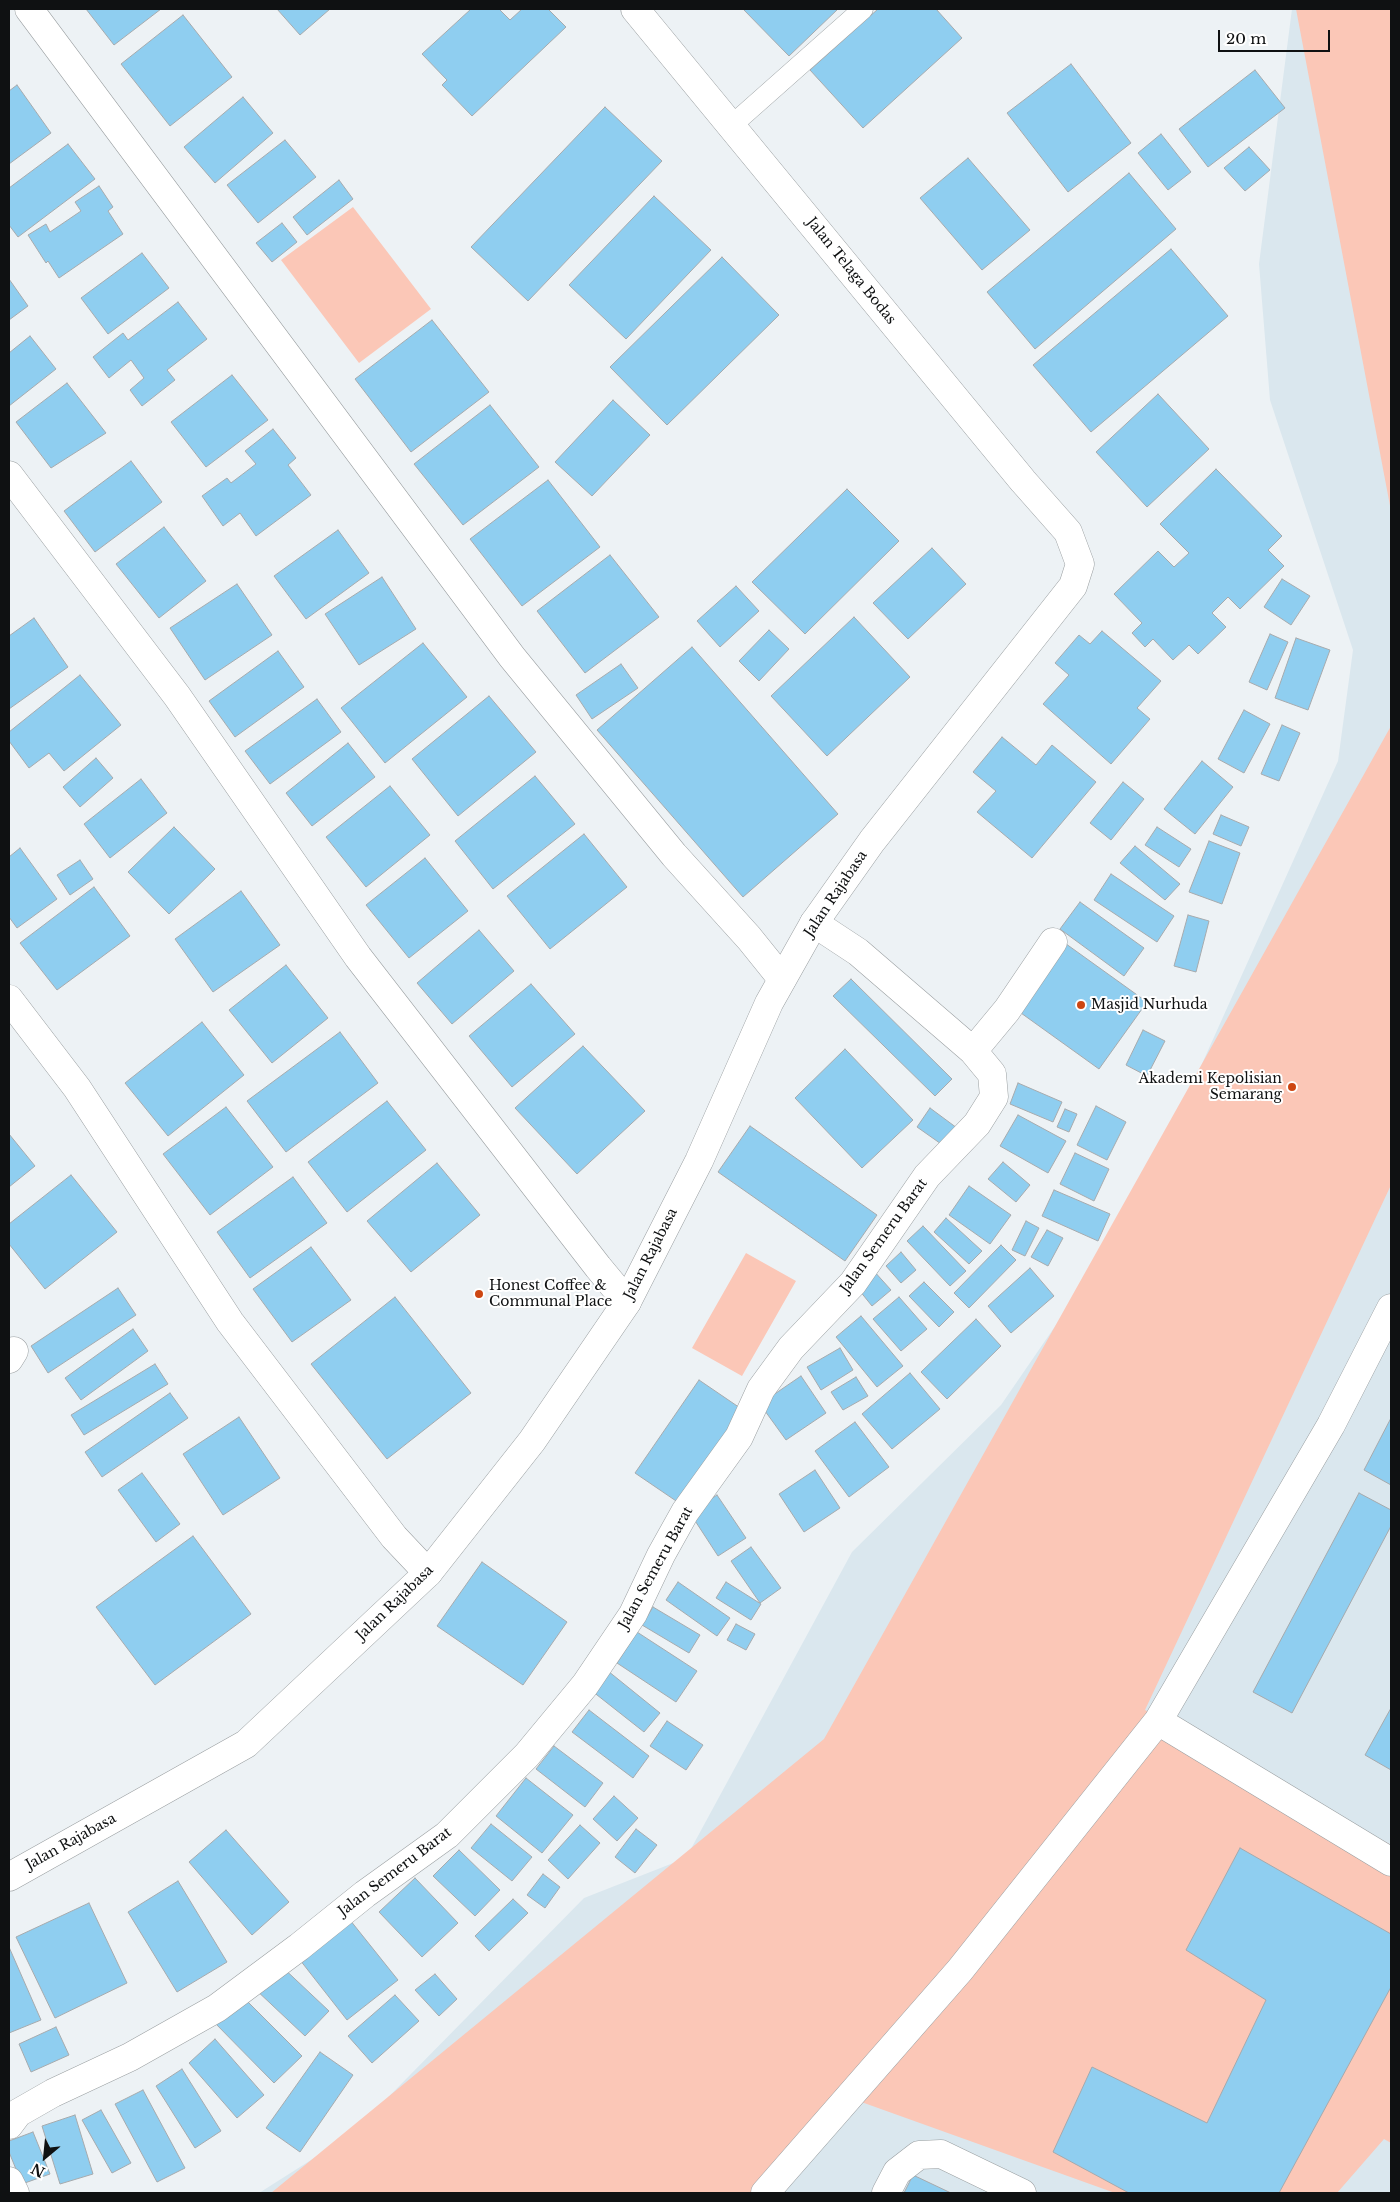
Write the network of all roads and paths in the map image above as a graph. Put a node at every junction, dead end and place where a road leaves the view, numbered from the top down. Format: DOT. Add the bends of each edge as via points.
graph roads {
  1 [pos="30,9"];
  2 [pos="635,9"];
  3 [pos="862,9"];
  4 [pos="731,126"];
  5 [pos="9,474"];
  6 [pos="1068,532"];
  7 [pos="814,923"];
  8 [pos="1053,942"];
  9 [pos="782,979"];
  10 [pos="9,999"];
  11 [pos="974,1051"];
  12 [pos="628,1302"];
  13 [pos="1391,1308"];
  14 [pos="428,1573"];
  15 [pos="1158,1721"];
  16 [pos="1391,1862"];
  17 [pos="9,1877"];
  18 [pos="9,2125"];
  19 [pos="9,2180"];
  20 [pos="15,2193"];
  21 [pos="765,2193"];
  22 [pos="886,2193"];
  23 [pos="1022,2193"];
  1 -- 9 [label="street" via="512,657"];
  2 -- 4 [label="street, Jalan Telaga Bodas"];
  3 -- 4 [label="lane"];
  4 -- 6 [label="street, Jalan Telaga Bodas"];
  5 -- 12 [label="street" via="177,696 358,957"];
  6 -- 7 [label="street, Jalan Rajabasa" via="1080,564 1074,586 872,841"];
  7 -- 9 [label="street, Jalan Rajabasa"];
  7 -- 11 [label="street, Jalan Semeru Barat" via="858,952"];
  8 -- 11 [label="street" via="1007,1010"];
  9 -- 12 [label="street, Jalan Rajabasa" via="699,1161"];
  10 -- 14 [label="street" via="78,1088 230,1322 394,1536"];
  11 -- 18 [label="street, Jalan Semeru Barat" via="992,1074 994,1097 977,1124 927,1176 853,1283 791,1348 761,1390 739,1437 685,1512 633,1614 585,1685 528,1755 447,1835 216,2008 130,2057 18,2112"];
  12 -- 14 [label="street, Jalan Rajabasa" via="532,1441"];
  13 -- 15 [label="street" via="1331,1425"];
  14 -- 17 [label="street, Jalan Rajabasa" via="246,1744"];
  15 -- 16 [label="street"];
  15 -- 21 [label="street" via="960,1970"];
  19 -- 20 [label="street"];
  22 -- 23 [label="street" via="897,2172 919,2155 941,2154"];
}
